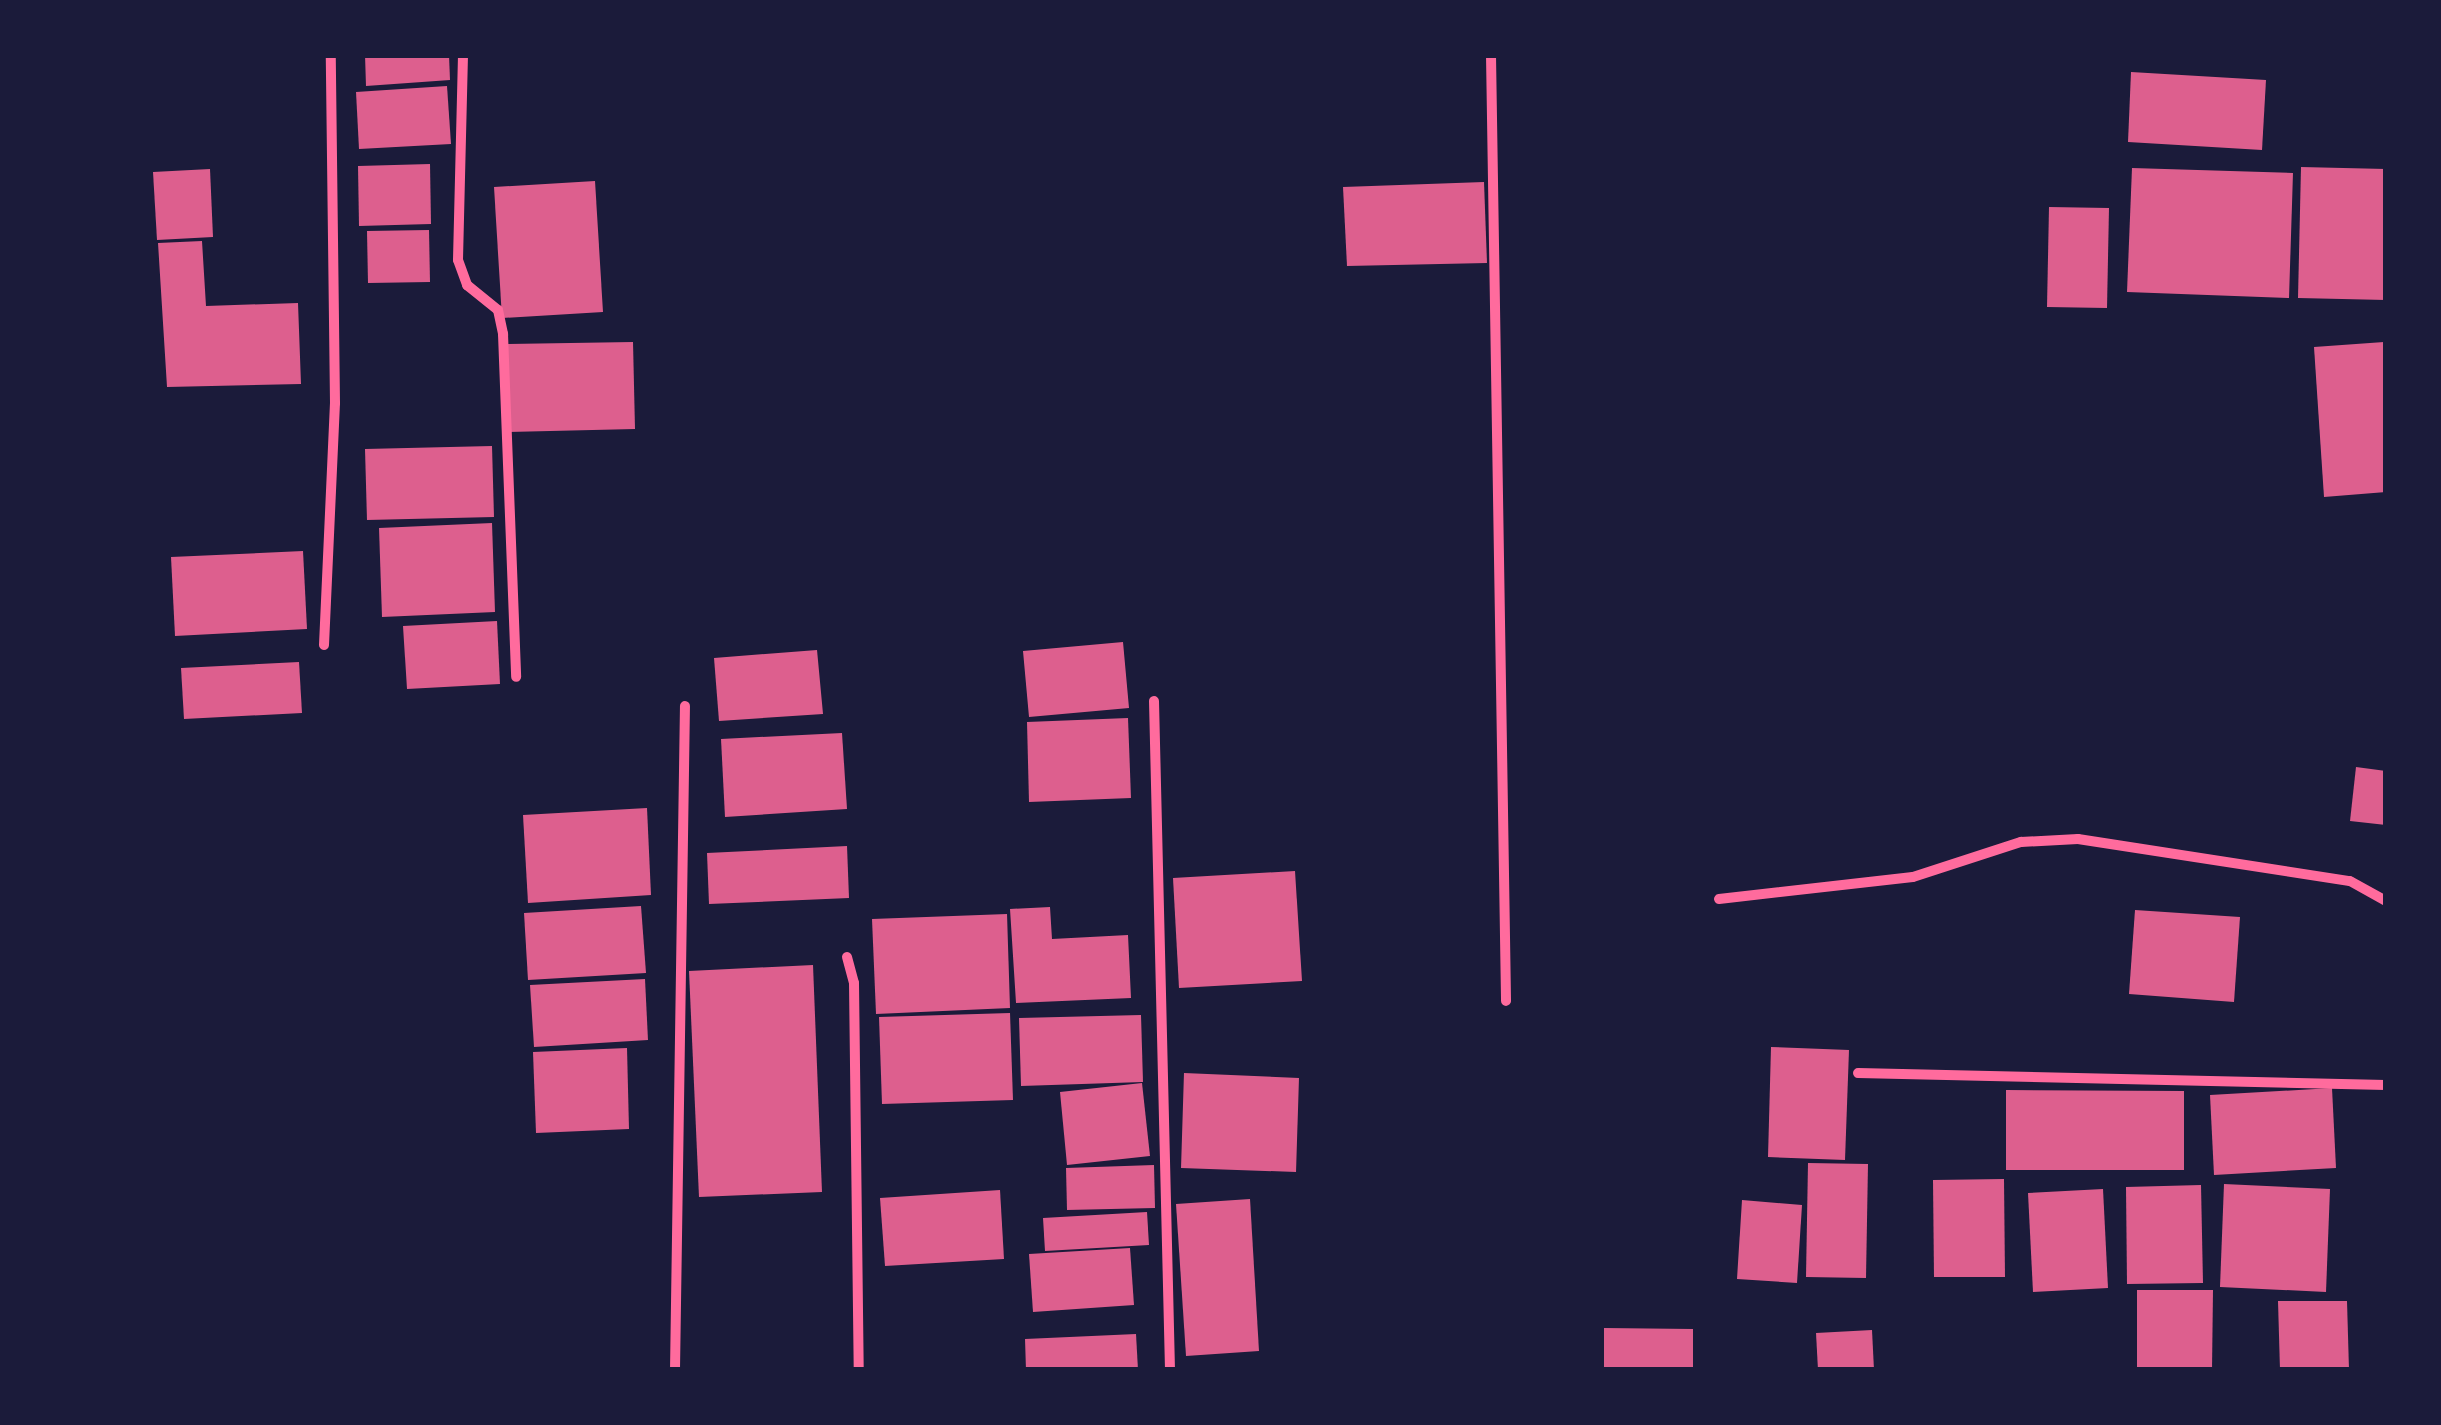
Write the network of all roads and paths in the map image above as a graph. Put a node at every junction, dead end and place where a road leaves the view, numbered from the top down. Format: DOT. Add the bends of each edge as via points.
graph roads {
  1 [pos="330,55"];
  2 [pos="463,55"];
  3 [pos="1491,55"];
  4 [pos="324,645"];
  5 [pos="516,677"];
  6 [pos="1154,701"];
  7 [pos="686,706"];
  8 [pos="1719,899"];
  9 [pos="2386,901"];
  10 [pos="847,958"];
  11 [pos="1506,1002"];
  12 [pos="1858,1073"];
  13 [pos="2386,1086"];
  14 [pos="675,1370"];
  15 [pos="860,1370"];
  16 [pos="1170,1370"];
  1 -- 4 [label="street" via="335,404"];
  2 -- 5 [label="street" via="458,260 466,284 498,310 503,334"];
  3 -- 11 [label="street"];
  6 -- 16 [label="street"];
  7 -- 14 [label="street"];
  8 -- 9 [label="street" via="1914,877 2021,842 2078,839 2350,881"];
  10 -- 15 [label="street" via="854,983"];
  12 -- 13 [label="street"];
}
